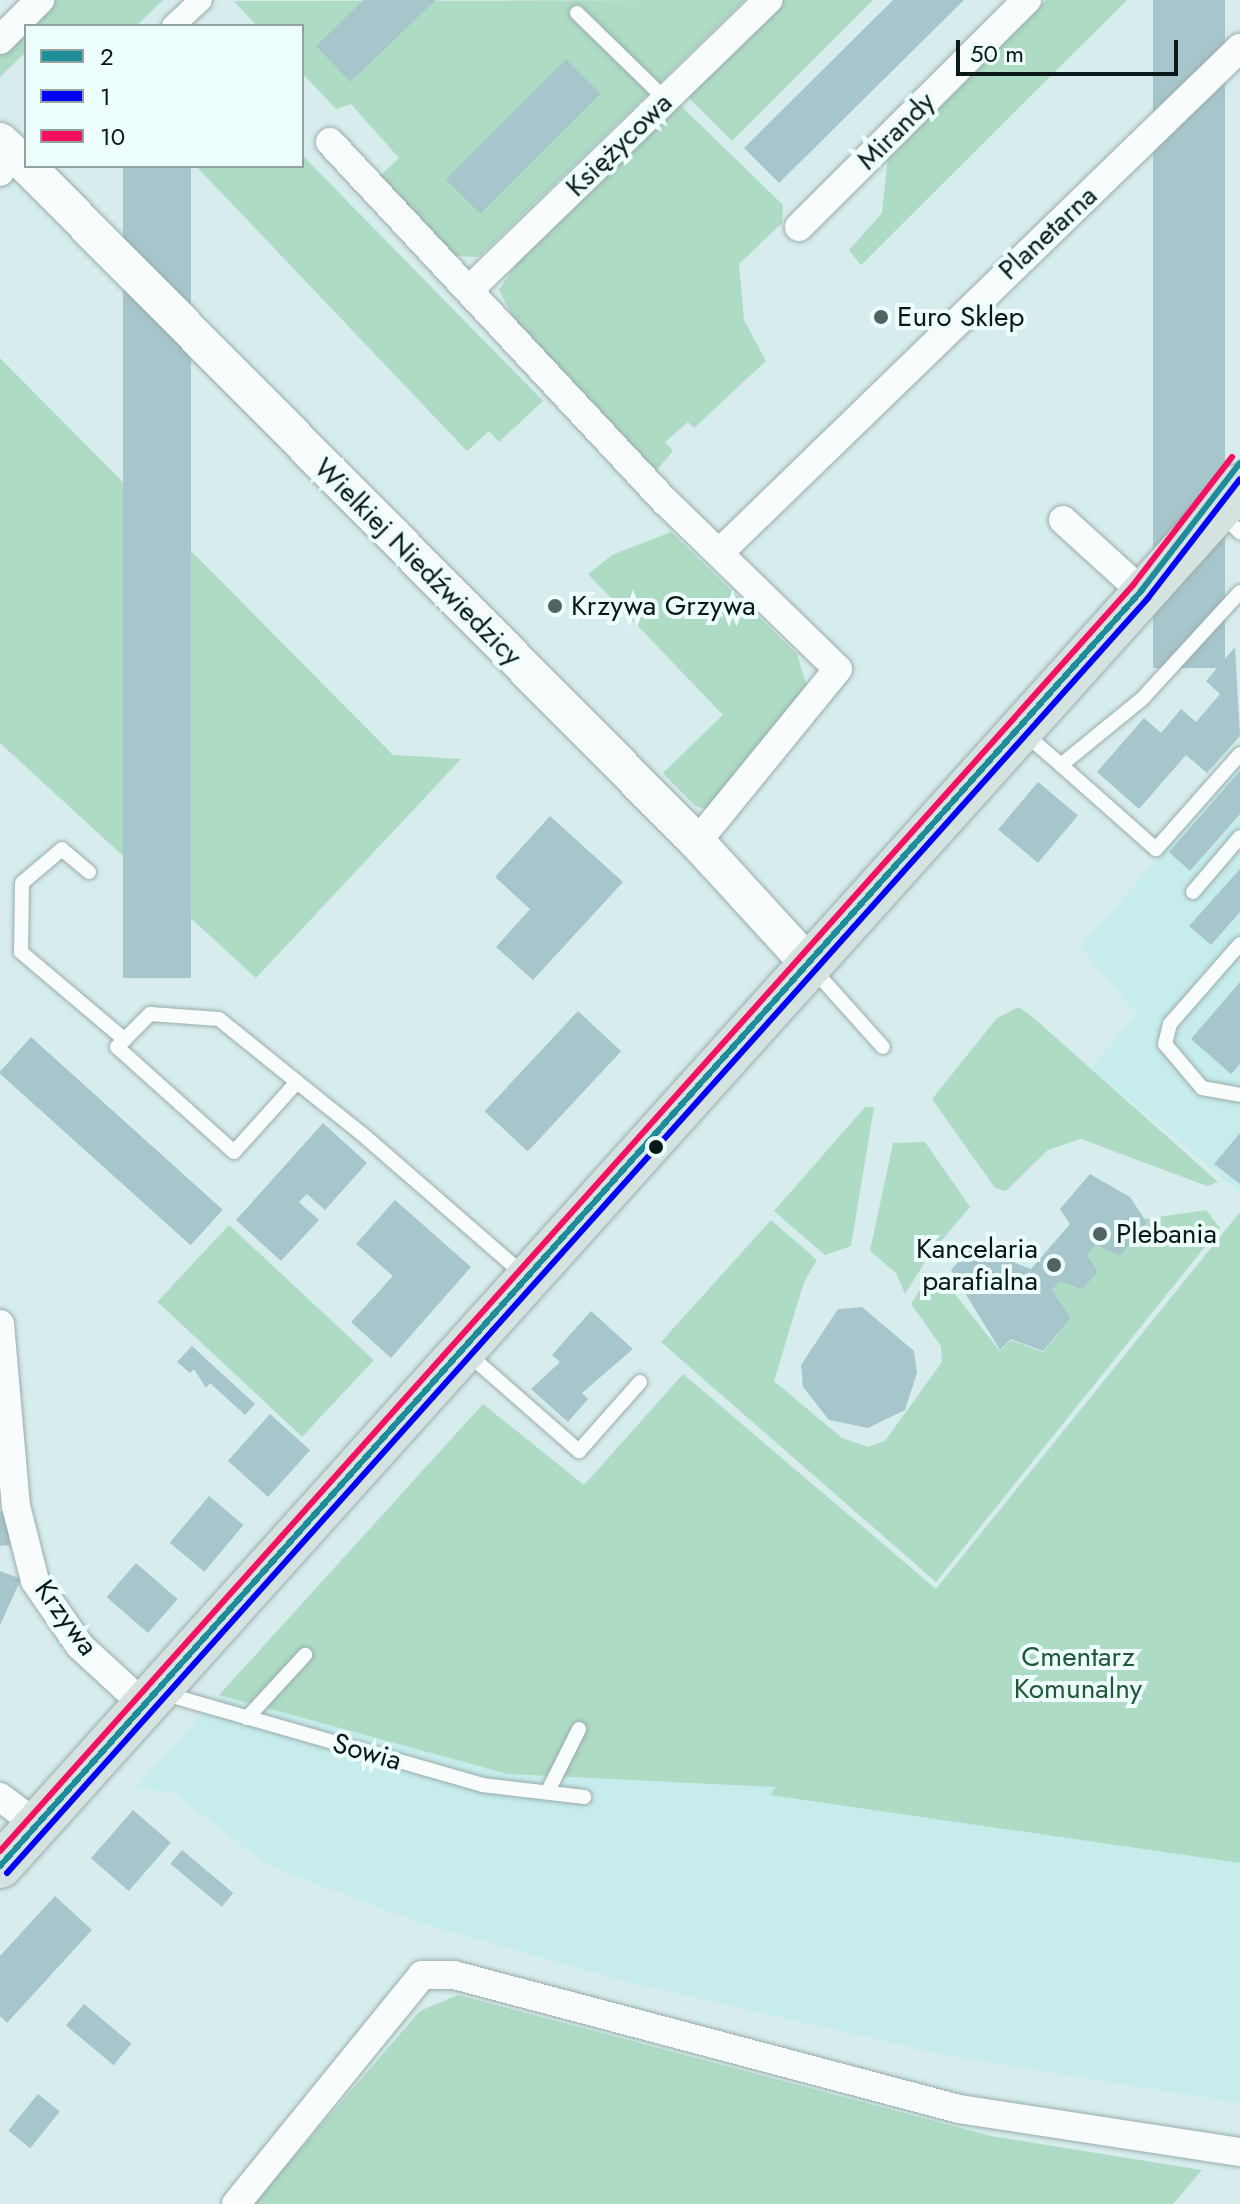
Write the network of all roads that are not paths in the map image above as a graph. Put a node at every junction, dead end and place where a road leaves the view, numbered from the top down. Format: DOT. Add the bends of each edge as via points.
graph roads {
  1 [pos="40,0"];
  2 [pos="201,0"];
  3 [pos="768,0"];
  4 [pos="1027,0"];
  5 [pos="577,13"];
  6 [pos="175,24"];
  7 [pos="0,40"];
  8 [pos="1240,48"];
  9 [pos="665,99"];
  10 [pos="330,142"];
  11 [pos="12,159"];
  12 [pos="799,227"];
  13 [pos="469,290"];
  14 [pos="1240,463"];
  15 [pos="1232,509"];
  16 [pos="1063,520"];
  17 [pos="719,553"];
  18 [pos="1141,591"];
  19 [pos="1240,592"];
  20 [pos="1017,728"];
  21 [pos="1240,754"];
  22 [pos="1061,765"];
  23 [pos="1240,837"];
  24 [pos="697,842"];
  25 [pos="89,872"];
  26 [pos="1193,892"];
  27 [pos="1240,944"];
  28 [pos="807,962"];
  29 [pos="125,1040"];
  30 [pos="883,1047"];
  31 [pos="297,1082"];
  32 [pos="1240,1095"];
  33 [pos="525,1276"];
  34 [pos="0,1324"];
  35 [pos="461,1347"];
  36 [pos="640,1382"];
  37 [pos="305,1655"];
  38 [pos="148,1697"];
  39 [pos="247,1718"];
  40 [pos="579,1729"];
  41 [pos="549,1789"];
  42 [pos="0,1797"];
  43 [pos="584,1797"];
  44 [pos="36,1824"];
  45 [pos="0,1866"];
  46 [pos="1240,2152"];
  47 [pos="236,2204"];
  1 -- 7 [label="street"];
  2 -- 6 [label="street"];
  3 -- 9 [label="street, Księżycowa"];
  4 -- 12 [label="street, Mirandy"];
  5 -- 9 [label="lane"];
  8 -- 17 [label="street, Planetarna"];
  9 -- 13 [label="street, Księżycowa"];
  10 -- 13 [label="street"];
  11 -- 24 [label="street, Wielkiej Niedźwiedzicy"];
  13 -- 17 [label="street"];
  14 -- 18 [label="main road"];
  15 -- 18 [label="main road"];
  16 -- 18 [label="street"];
  17 -- 24 [label="street" via="838,669"];
  18 -- 20 [label="main road"];
  19 -- 22 [label="lane" via="1142,699"];
  20 -- 22 [label="lane"];
  20 -- 28 [label="main road"];
  21 -- 22 [label="lane" via="1156,849"];
  23 -- 26 [label="lane"];
  24 -- 28 [label="street, Wielkiej Niedźwiedzicy"];
  25 -- 29 [label="lane" via="62,849 22,883 21,952"];
  27 -- 32 [label="lane" via="1170,1024 1165,1044 1202,1088"];
  28 -- 30 [label="lane"];
  28 -- 33 [label="main road"];
  29 -- 31 [label="lane" via="150,1014 219,1019"];
  29 -- 31 [label="lane" via="117,1047 234,1152"];
  31 -- 33 [label="lane"];
  33 -- 35 [label="main road"];
  34 -- 38 [label="street, Krzywa" via="16,1506 35,1581 80,1646"];
  35 -- 36 [label="lane" via="579,1451"];
  35 -- 38 [label="main road"];
  37 -- 39 [label="lane"];
  38 -- 39 [label="lane, Sowia"];
  38 -- 44 [label="main road"];
  39 -- 41 [label="lane, Sowia" via="482,1785"];
  40 -- 41 [label="lane"];
  41 -- 43 [label="lane, Sowia"];
  42 -- 44 [label="street"];
  44 -- 45 [label="main road"];
  46 -- 47 [label="street" via="959,2109 454,1975 422,1975"];
}
